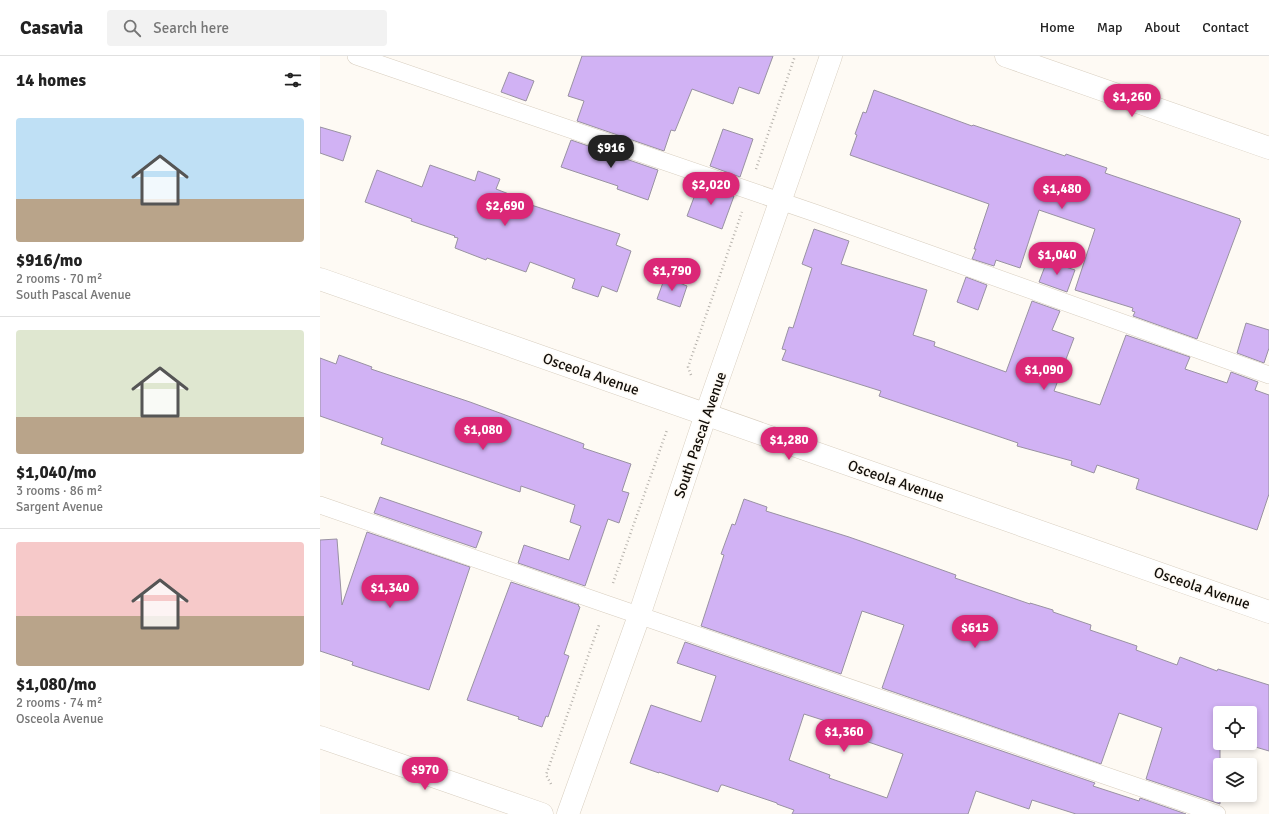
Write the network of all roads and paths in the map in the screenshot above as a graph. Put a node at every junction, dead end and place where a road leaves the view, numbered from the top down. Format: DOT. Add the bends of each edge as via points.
graph roads {
  1 [pos="356,56"];
  2 [pos="795,56"];
  3 [pos="831,56"];
  4 [pos="1006,56"];
  5 [pos="1269,148"];
  6 [pos="749,190"];
  7 [pos="780,201"];
  8 [pos="320,279"];
  9 [pos="1269,375"];
  10 [pos="692,377"];
  11 [pos="706,414"];
  12 [pos="320,505"];
  13 [pos="1269,612"];
  14 [pos="639,616"];
  15 [pos="320,737"];
  16 [pos="542,814"];
  17 [pos="568,814"];
  18 [pos="1217,814"];
  1 -- 6 [label="lane"];
  2 -- 6 [label="path"];
  3 -- 7 [label="street, South Pascal Avenue"];
  4 -- 5 [label="street"];
  6 -- 7 [label="lane"];
  6 -- 10 [label="path" via="688,368"];
  7 -- 9 [label="lane"];
  7 -- 11 [label="street, South Pascal Avenue"];
  8 -- 11 [label="street, Osceola Avenue"];
  11 -- 13 [label="street, Osceola Avenue"];
  11 -- 14 [label="street, South Pascal Avenue"];
  12 -- 14 [label="lane"];
  14 -- 17 [label="street, South Pascal Avenue"];
  14 -- 18 [label="lane"];
  15 -- 16 [label="street"];
}
